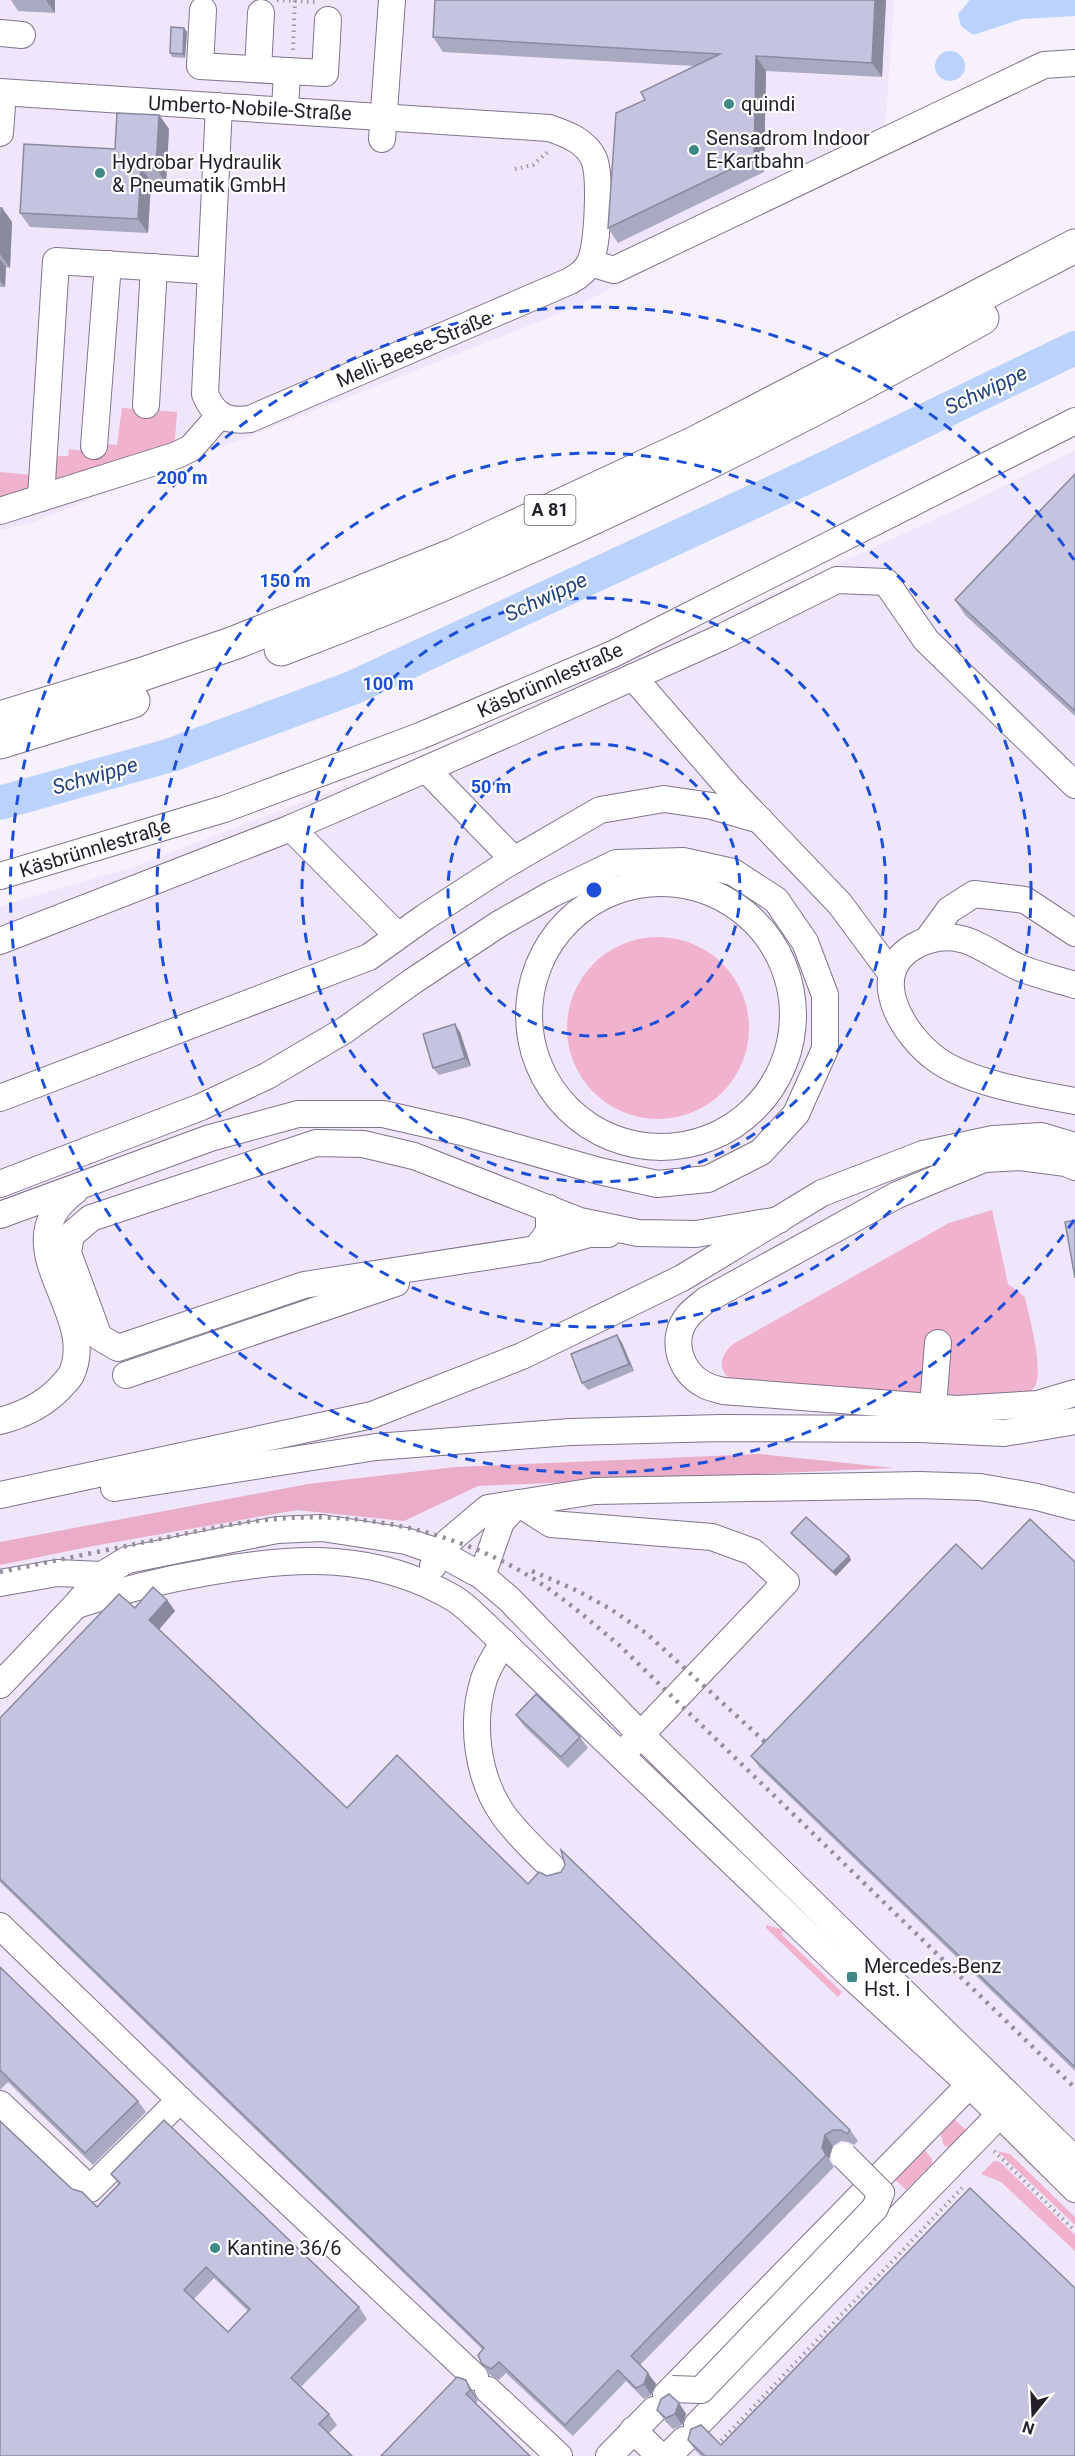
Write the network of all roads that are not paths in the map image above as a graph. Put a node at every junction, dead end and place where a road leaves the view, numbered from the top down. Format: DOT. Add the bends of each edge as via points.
graph roads {
  1 [pos="392,0"];
  2 [pos="269,6"];
  3 [pos="203,10"];
  4 [pos="328,20"];
  5 [pos="1075,63"];
  6 [pos="258,69"];
  7 [pos="289,71"];
  8 [pos="1,92"];
  9 [pos="219,106"];
  10 [pos="285,110"];
  11 [pos="383,128"];
  12 [pos="0,133"];
  13 [pos="1075,246"];
  14 [pos="590,263"];
  15 [pos="108,264"];
  16 [pos="154,267"];
  17 [pos="211,271"];
  18 [pos="1075,271"];
  19 [pos="146,405"];
  20 [pos="220,415"];
  21 [pos="1075,422"];
  22 [pos="94,446"];
  23 [pos="41,498"];
  24 [pos="0,511"];
  25 [pos="633,677"];
  26 [pos="0,718"];
  27 [pos="0,742"];
  28 [pos="426,769"];
  29 [pos="1075,785"];
  30 [pos="760,820"];
  31 [pos="291,828"];
  32 [pos="514,860"];
  33 [pos="0,876"];
  34 [pos="425,917"];
  35 [pos="392,930"];
  36 [pos="1075,933"];
  37 [pos="928,939"];
  38 [pos="0,941"];
  39 [pos="1020,968"];
  40 [pos="891,973"];
  41 [pos="1075,985"];
  42 [pos="1075,1002"];
  43 [pos="0,1083"];
  44 [pos="0,1098"];
  45 [pos="1075,1101"];
  46 [pos="574,1116"];
  47 [pos="1075,1146"];
  48 [pos="1075,1167"];
  49 [pos="610,1173"];
  50 [pos="0,1184"];
  51 [pos="80,1187"];
  52 [pos="549,1209"];
  53 [pos="0,1215"];
  54 [pos="779,1220"];
  55 [pos="638,1233"];
  56 [pos="536,1249"];
  57 [pos="476,1257"];
  58 [pos="938,1342"];
  59 [pos="126,1375"];
  60 [pos="1075,1392"];
  61 [pos="825,1399"];
  62 [pos="933,1407"];
  63 [pos="1075,1421"];
  64 [pos="0,1422"];
  65 [pos="721,1428"];
  66 [pos="185,1457"];
  67 [pos="0,1477"];
  68 [pos="0,1495"];
  69 [pos="518,1503"];
  70 [pos="1075,1507"];
  71 [pos="0,1511"];
  72 [pos="438,1552"];
  73 [pos="102,1575"];
  74 [pos="482,1576"];
  75 [pos="0,1583"];
  76 [pos="426,1584"];
  77 [pos="76,1605"];
  78 [pos="503,1642"];
  79 [pos="0,1685"];
  80 [pos="641,1735"];
  81 [pos="620,1755"];
  82 [pos="558,1873"];
  83 [pos="0,1926"];
  84 [pos="976,2078"];
  85 [pos="180,2100"];
  86 [pos="0,2104"];
  87 [pos="1007,2107"];
  88 [pos="844,2156"];
  89 [pos="1075,2160"];
  90 [pos="1075,2189"];
  91 [pos="664,2398"];
  92 [pos="633,2430"];
  93 [pos="683,2440"];
  94 [pos="559,2456"];
  95 [pos="609,2456"];
  96 [pos="660,2456"];
  1 -- 11 [label="street"];
  2 -- 6 [label="street"];
  3 -- 6 [label="street" via="200,66"];
  4 -- 7 [label="street" via="325,73"];
  5 -- 14 [label="street" via="1044,65 614,270"];
  6 -- 7 [label="street"];
  7 -- 10 [label="street"];
  8 -- 9 [label="street, Umberto-Nobile-Straße"];
  8 -- 12 [label="street"];
  9 -- 10 [label="street, Umberto-Nobile-Straße"];
  9 -- 17 [label="street"];
  10 -- 11 [label="street, Umberto-Nobile-Straße"];
  11 -- 14 [label="street" via="549,128 569,134 585,146 594,160 598,178"];
  13 -- 26 [label="highway, A 81" via="697,442 454,555 234,643"];
  14 -- 20 [label="street, Melli-Beese-Straße" via="570,281 250,419 236,421"];
  15 -- 16 [label="street"];
  15 -- 22 [label="street"];
  15 -- 23 [label="street" via="56,261"];
  16 -- 17 [label="street"];
  16 -- 19 [label="street"];
  17 -- 20 [label="street" via="206,394 211,408"];
  18 -- 27 [label="highway, A 81" via="666,485 476,571 239,665"];
  20 -- 23 [label="street" via="191,448 177,455"];
  21 -- 33 [label="street, Käsbrünnlestraße" via="613,654 420,736 224,810"];
  23 -- 24 [label="street"];
  25 -- 28 [label="street"];
  25 -- 29 [label="street" via="837,580 886,582 926,640"];
  25 -- 30 [label="street"];
  28 -- 31 [label="street"];
  28 -- 32 [label="street"];
  30 -- 32 [label="street" via="712,806 664,799 600,810"];
  30 -- 40 [label="street" via="840,904"];
  31 -- 35 [label="street"];
  31 -- 38 [label="street"];
  32 -- 34 [label="street"];
  34 -- 35 [label="street"];
  34 -- 44 [label="street" via="369,957"];
  35 -- 43 [label="street"];
  36 -- 37 [label="street" via="1025,900 974,894 949,910"];
  37 -- 39 [label="street" via="962,939"];
  37 -- 40 [label="street" via="902,954"];
  39 -- 41 [label="street"];
  39 -- 42 [label="street" via="1050,991"];
  40 -- 45 [label="street" via="895,1010 908,1034 936,1060 975,1078"];
  46 -- 46 [label="street" via="547,1083 531,1043 528,1001 540,959 564,924 598,898 639,884 671,883 722,897 757,922 783,959 794,1003 791,1047 773,1089 742,1122 702,1142 657,1148 613,1139"];
  46 -- 49 [label="street"];
  47 -- 54 [label="street" via="1041,1136 993,1139 923,1154 822,1193"];
  48 -- 61 [label="street" via="1066,1162 1020,1157 984,1159 897,1195 706,1300 687,1317 679,1334 678,1351 687,1371 704,1384 723,1391"];
  49 -- 50 [label="street" via="657,1184 708,1179 761,1152 796,1114 825,1049 825,995 805,942 776,900 733,872 683,861 616,863 499,924 345,1030 267,1076 201,1107"];
  49 -- 51 [label="street" via="383,1114 298,1113 210,1138"];
  51 -- 53 [label="street"];
  51 -- 64 [label="street" via="60,1202 44,1244 78,1346 70,1376 45,1403"];
  52 -- 55 [label="street" via="580,1221"];
  52 -- 56 [label="street" via="549,1232"];
  52 -- 57 [label="street" via="414,1156 363,1144 316,1143 91,1218 71,1235 68,1253 99,1337 118,1348 304,1285"];
  54 -- 55 [label="street" via="696,1234"];
  54 -- 66 [label="street" via="682,1278 522,1356 372,1415"];
  55 -- 56 [label="street" via="589,1234"];
  56 -- 57 [label="street"];
  57 -- 59 [label="street"];
  58 -- 62 [label="street"];
  60 -- 62 [label="street" via="1038,1404"];
  61 -- 62 [label="street"];
  61 -- 65 [label="street"];
  63 -- 65 [label="street" via="1004,1433"];
  65 -- 71 [label="street" via="570,1432 375,1447 83,1493"];
  66 -- 67 [label="street"];
  66 -- 68 [label="street"];
  69 -- 70 [label="street" via="594,1491 919,1485 980,1487"];
  69 -- 72 [label="street" via="488,1508"];
  69 -- 74 [label="street" via="501,1522"];
  69 -- 80 [label="street" via="551,1524 712,1537 753,1552 786,1582"];
  72 -- 73 [label="street" via="366,1534 322,1528 278,1530 127,1560"];
  72 -- 74 [label="street"];
  72 -- 76 [label="street"];
  73 -- 75 [label="street" via="57,1573"];
  73 -- 77 [label="street"];
  74 -- 80 [label="street"];
  76 -- 77 [label="street" via="352,1562 302,1560 188,1575 123,1589"];
  76 -- 78 [label="street" via="457,1600"];
  77 -- 79 [label="street"];
  78 -- 81 [label="street"];
  78 -- 82 [label="street" via="484,1678 476,1727 488,1787 523,1839"];
  80 -- 81 [label="street"];
  80 -- 84 [label="street"];
  81 -- 84 [label="street" via="852,1977"];
  83 -- 85 [label="street"];
  84 -- 87 [label="street"];
  84 -- 91 [label="street"];
  85 -- 86 [label="street" via="90,2189"];
  85 -- 94 [label="street"];
  87 -- 89 [label="street"];
  87 -- 90 [label="street"];
  87 -- 93 [label="street" via="987,2144"];
  88 -- 91 [label="street, bridge" via="881,2193 875,2208 701,2390"];
  91 -- 92 [label="street"];
  92 -- 95 [label="street"];
  92 -- 96 [label="street"];
}
